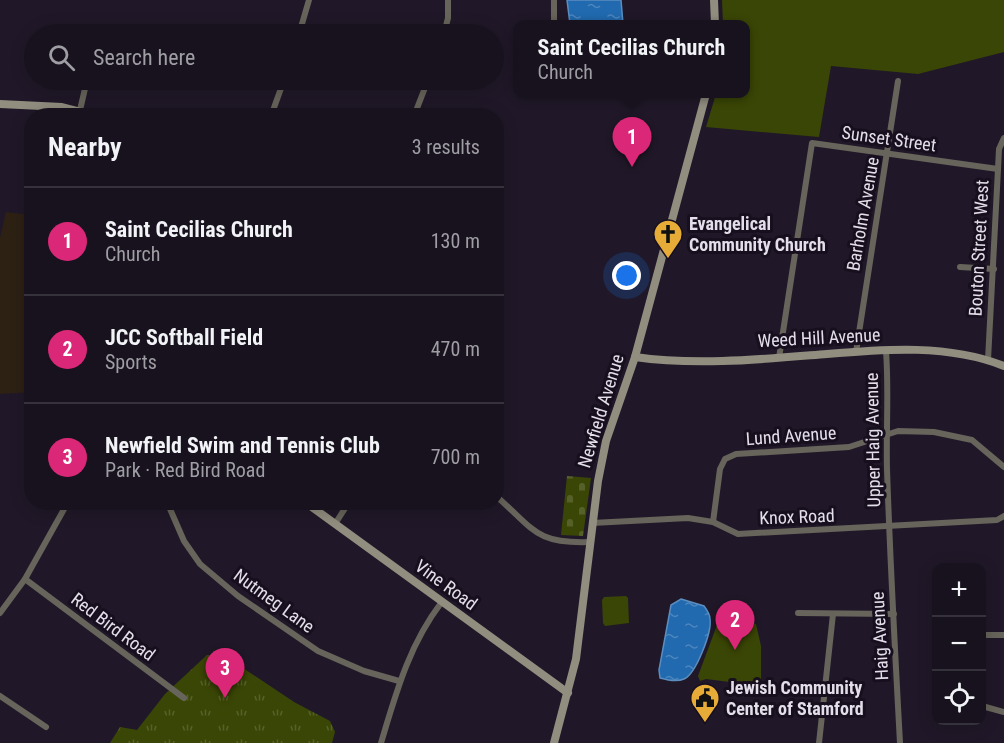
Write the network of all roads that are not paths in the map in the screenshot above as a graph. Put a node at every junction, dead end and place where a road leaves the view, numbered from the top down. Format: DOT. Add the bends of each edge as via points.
graph roads {
  1 [pos="309,0"];
  2 [pos="448,0"];
  3 [pos="554,0"];
  4 [pos="714,0"];
  5 [pos="554,20"];
  6 [pos="715,20"];
  7 [pos="302,24"];
  8 [pos="446,24"];
  9 [pos="898,81"];
  10 [pos="85,90"];
  11 [pos="280,90"];
  12 [pos="424,90"];
  13 [pos="705,98"];
  14 [pos="0,104"];
  15 [pos="53,108"];
  16 [pos="80,108"];
  17 [pos="274,108"];
  18 [pos="417,108"];
  19 [pos="1004,138"];
  20 [pos="888,154"];
  21 [pos="998,169"];
  22 [pos="995,232"];
  23 [pos="1004,232"];
  24 [pos="960,267"];
  25 [pos="994,269"];
  26 [pos="886,351"];
  27 [pos="856,352"];
  28 [pos="635,357"];
  29 [pos="779,358"];
  30 [pos="988,360"];
  31 [pos="1004,366"];
  32 [pos="886,435"];
  33 [pos="1004,467"];
  34 [pos="504,504"];
  35 [pos="64,510"];
  36 [pos="170,510"];
  37 [pos="316,510"];
  38 [pos="344,510"];
  39 [pos="1004,516"];
  40 [pos="713,522"];
  41 [pos="592,523"];
  42 [pos="335,524"];
  43 [pos="889,528"];
  44 [pos="590,542"];
  45 [pos="25,579"];
  46 [pos="441,603"];
  47 [pos="0,613"];
  48 [pos="798,613"];
  49 [pos="833,614"];
  50 [pos="894,614"];
  51 [pos="986,635"];
  52 [pos="1004,635"];
  53 [pos="399,681"];
  54 [pos="568,693"];
  55 [pos="0,696"];
  56 [pos="184,698"];
  57 [pos="986,707"];
  58 [pos="1004,712"];
  59 [pos="46,727"];
  60 [pos="381,743"];
  61 [pos="554,743"];
  62 [pos="819,743"];
  63 [pos="900,743"];
  1 -- 7 [label="street"];
  2 -- 8 [label="street"];
  3 -- 5 [label="street"];
  4 -- 6 [label="main road"];
  9 -- 20 [label="street, Barholm Avenue"];
  10 -- 16 [label="street"];
  11 -- 17 [label="street"];
  12 -- 18 [label="street"];
  13 -- 28 [label="main road, Newfield Avenue"];
  14 -- 15 [label="main road"];
  19 -- 21 [label="street, Bouton Street West"];
  20 -- 21 [label="street, Sunset Street"];
  20 -- 27 [label="street, Barholm Avenue"];
  20 -- 29 [label="street, Sunset Street" via="812,142"];
  21 -- 22 [label="street, Bouton Street West"];
  22 -- 23 [label="street"];
  22 -- 25 [label="street, Bouton Street West"];
  24 -- 25 [label="street"];
  25 -- 30 [label="street, Bouton Street West"];
  26 -- 27 [label="main road, Weed Hill Avenue"];
  26 -- 30 [label="main road, Weed Hill Avenue" via="925,350"];
  26 -- 32 [label="street, Upper Haig Avenue"];
  27 -- 29 [label="main road, Weed Hill Avenue"];
  28 -- 29 [label="main road, Weed Hill Avenue" via="657,361"];
  28 -- 41 [label="main road, Newfield Avenue" via="606,441"];
  30 -- 31 [label="main road, Weed Hill Avenue"];
  32 -- 33 [label="street" via="898,431 934,432 972,440"];
  32 -- 40 [label="street, Lund Avenue" via="849,447 736,454 725,459 720,469"];
  32 -- 43 [label="street, Upper Haig Avenue"];
  34 -- 44 [label="street" via="532,531 548,540"];
  35 -- 45 [label="street"];
  36 -- 53 [label="street, Nutmeg Lane" via="184,541 200,564 238,596 318,651"];
  37 -- 42 [label="main road, Vine Road"];
  38 -- 42 [label="street"];
  39 -- 43 [label="street, Knox Road" via="997,520"];
  40 -- 41 [label="street, Knox Road" via="688,518"];
  40 -- 43 [label="street, Knox Road" via="738,534"];
  41 -- 44 [label="main road, Newfield Avenue"];
  42 -- 46 [label="main road, Vine Road"];
  43 -- 50 [label="street, Haig Avenue"];
  44 -- 54 [label="main road, Newfield Avenue" via="583,618"];
  45 -- 47 [label="street"];
  45 -- 56 [label="street, Red Bird Road"];
  46 -- 53 [label="street" via="422,630"];
  46 -- 54 [label="main road, Vine Road"];
  48 -- 49 [label="street"];
  49 -- 50 [label="street"];
  49 -- 62 [label="street"];
  50 -- 63 [label="street, Haig Avenue"];
  51 -- 52 [label="street"];
  53 -- 60 [label="street"];
  54 -- 61 [label="main road, Newfield Avenue"];
  55 -- 59 [label="street"];
  57 -- 58 [label="street"];
}
